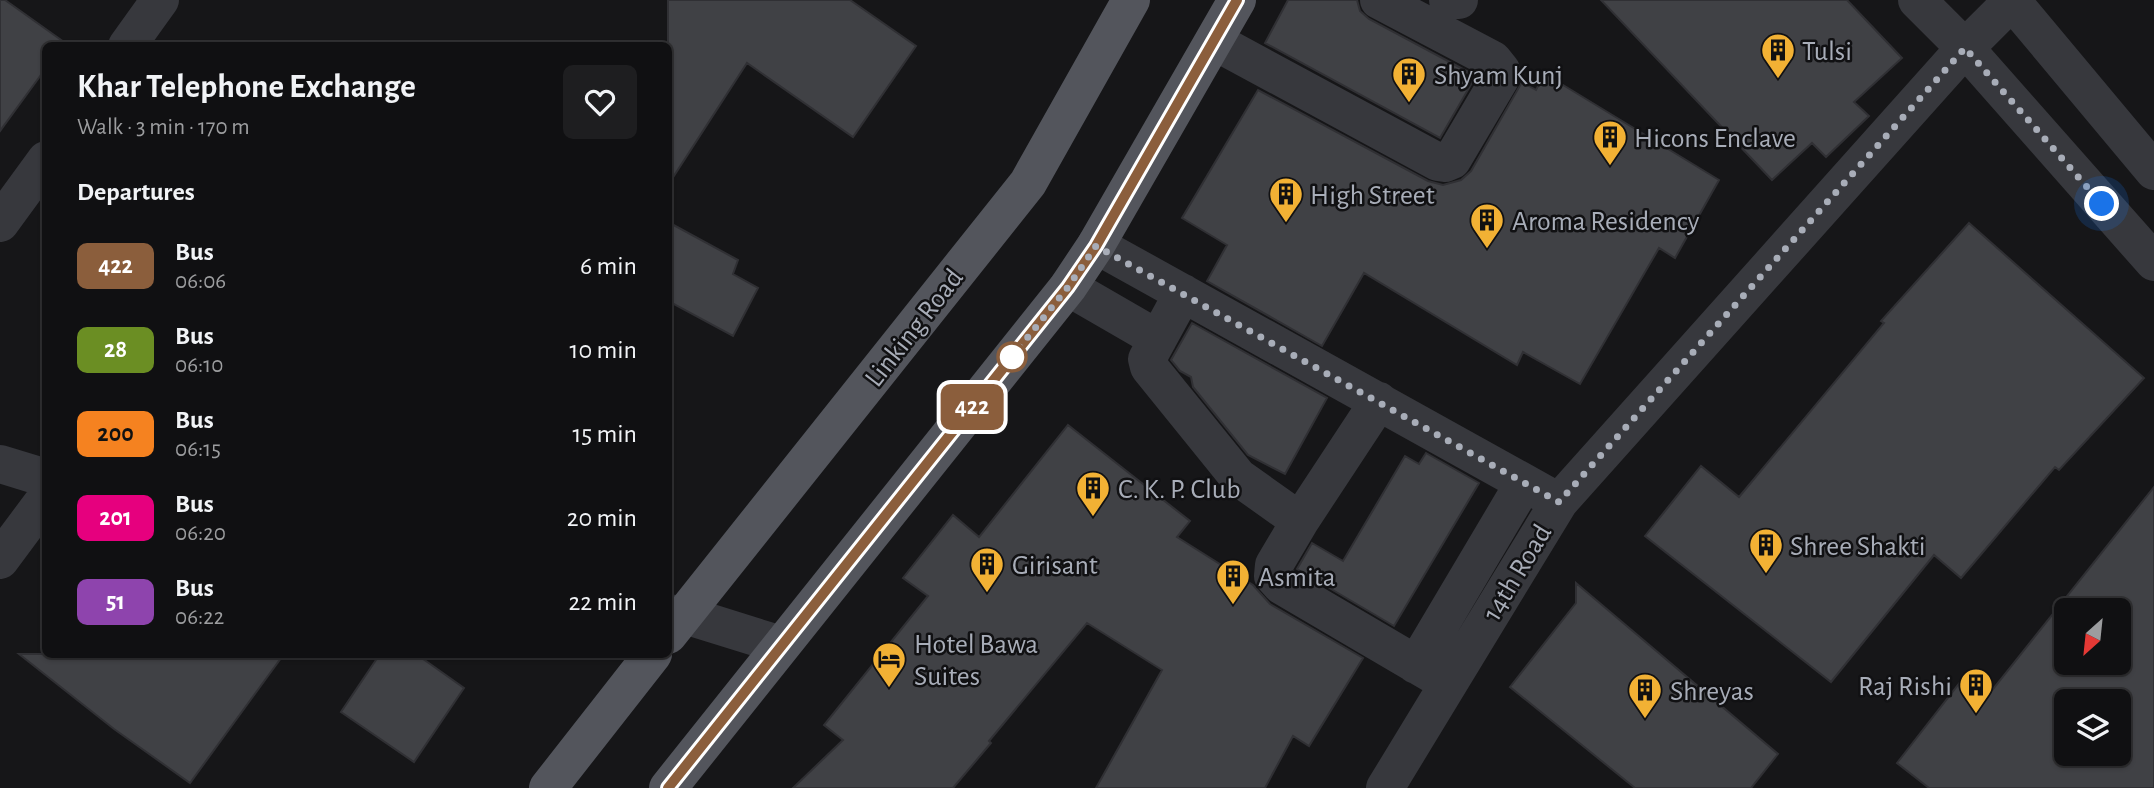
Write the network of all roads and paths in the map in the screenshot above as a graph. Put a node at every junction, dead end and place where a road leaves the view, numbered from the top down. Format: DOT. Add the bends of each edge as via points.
graph roads {
  1 [pos="160,0"];
  2 [pos="1131,0"];
  3 [pos="1237,0"];
  4 [pos="1379,0"];
  5 [pos="1448,0"];
  6 [pos="1459,0"];
  7 [pos="1917,0"];
  8 [pos="2011,0"];
  9 [pos="1214,41"];
  10 [pos="130,42"];
  11 [pos="1965,48"];
  12 [pos="42,165"];
  13 [pos="2154,171"];
  14 [pos="0,223"];
  15 [pos="1096,246"];
  16 [pos="2154,262"];
  17 [pos="1068,287"];
  18 [pos="1183,293"];
  19 [pos="1158,339"];
  20 [pos="1379,401"];
  21 [pos="0,464"];
  22 [pos="42,477"];
  23 [pos="1524,483"];
  24 [pos="1559,502"];
  25 [pos="42,503"];
  26 [pos="1300,521"];
  27 [pos="1,556"];
  28 [pos="674,621"];
  29 [pos="781,645"];
  30 [pos="650,658"];
  31 [pos="1432,674"];
  32 [pos="548,788"];
  33 [pos="668,788"];
  34 [pos="1385,788"];
  1 -- 10 [label="street"];
  2 -- 28 [label="main road, Linking Road" via="1028,183"];
  3 -- 9 [label="main road"];
  4 -- 9 [label="street" via="1493,60 1502,70 1452,160 1438,162"];
  5 -- 6 [label="street"];
  7 -- 11 [label="street"];
  8 -- 11 [label="street, 14th Road"];
  8 -- 13 [label="street"];
  9 -- 15 [label="main road"];
  11 -- 16 [label="street"];
  11 -- 24 [label="street, 14th Road"];
  12 -- 14 [label="street"];
  15 -- 17 [label="main road"];
  15 -- 18 [label="street"];
  17 -- 19 [label="street"];
  17 -- 29 [label="main road"];
  18 -- 19 [label="street"];
  18 -- 20 [label="street"];
  19 -- 26 [label="street" via="1147,359 1149,367 1238,477"];
  20 -- 23 [label="street"];
  20 -- 26 [label="street"];
  21 -- 22 [label="street"];
  23 -- 24 [label="street"];
  23 -- 31 [label="street"];
  24 -- 31 [label="street, 14th Road"];
  25 -- 27 [label="street"];
  26 -- 31 [label="street" via="1274,565 1273,576"];
  28 -- 29 [label="street"];
  29 -- 33 [label="main road"];
  30 -- 32 [label="main road"];
  31 -- 34 [label="street, 14th Road"];
}
